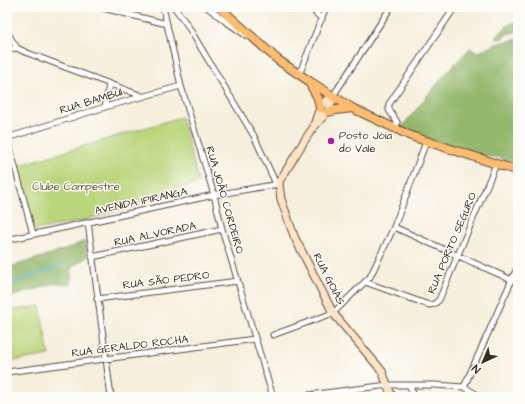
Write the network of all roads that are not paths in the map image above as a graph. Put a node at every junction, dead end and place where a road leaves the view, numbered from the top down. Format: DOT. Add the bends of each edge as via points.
graph roads {
  1 [pos="10,7"];
  2 [pos="99,7"];
  3 [pos="163,7"];
  4 [pos="174,7"];
  5 [pos="207,7"];
  6 [pos="219,7"];
  7 [pos="309,7"];
  8 [pos="326,7"];
  9 [pos="391,7"];
  10 [pos="455,7"];
  11 [pos="7,10"];
  12 [pos="322,19"];
  13 [pos="167,24"];
  14 [pos="7,32"];
  15 [pos="257,41"];
  16 [pos="17,48"];
  17 [pos="7,50"];
  18 [pos="299,75"];
  19 [pos="309,82"];
  20 [pos="109,84"];
  21 [pos="181,86"];
  22 [pos="142,96"];
  23 [pos="333,96"];
  24 [pos="105,107"];
  25 [pos="320,108"];
  26 [pos="352,108"];
  27 [pos="328,112"];
  28 [pos="314,127"];
  29 [pos="396,130"];
  30 [pos="7,137"];
  31 [pos="426,142"];
  32 [pos="496,164"];
  33 [pos="518,171"];
  34 [pos="278,183"];
  35 [pos="214,195"];
  36 [pos="88,222"];
  37 [pos="394,227"];
  38 [pos="222,229"];
  39 [pos="33,234"];
  40 [pos="7,240"];
  41 [pos="458,255"];
  42 [pos="92,257"];
  43 [pos="518,266"];
  44 [pos="512,280"];
  45 [pos="238,281"];
  46 [pos="365,282"];
  47 [pos="98,299"];
  48 [pos="333,313"];
  49 [pos="273,335"];
  50 [pos="255,339"];
  51 [pos="105,360"];
  52 [pos="7,372"];
  53 [pos="388,385"];
  54 [pos="409,385"];
  55 [pos="464,387"];
  56 [pos="111,397"];
  57 [pos="273,397"];
  58 [pos="293,397"];
  59 [pos="392,397"];
  60 [pos="415,397"];
  61 [pos="481,397"];
  1 -- 11 [label="street"];
  2 -- 13 [label="street"];
  3 -- 13 [label="street, RUA JOÃO CORDEIRO"];
  4 -- 34 [label="street, RUA GOIÁS" via="254,136"];
  5 -- 15 [label="street"];
  6 -- 15 [label="main road"];
  7 -- 12 [label="street"];
  8 -- 12 [label="street"];
  9 -- 23 [label="street"];
  10 -- 29 [label="street" via="388,104 397,122"];
  12 -- 18 [label="street"];
  13 -- 21 [label="street, RUA JOÃO CORDEIRO"];
  14 -- 16 [label="street"];
  15 -- 18 [label="main road"];
  16 -- 17 [label="street"];
  16 -- 20 [label="street"];
  18 -- 19 [label="main road"];
  19 -- 23 [label="main road"];
  19 -- 25 [label="main road" via="318,98"];
  20 -- 22 [label="street"];
  20 -- 24 [label="street"];
  21 -- 22 [label="street, RUA BAMBUÍ"];
  21 -- 35 [label="street, RUA JOÃO CORDEIRO"];
  22 -- 24 [label="street, RUA BAMBUÍ"];
  23 -- 25 [label="street"];
  23 -- 26 [label="main road"];
  23 -- 27 [label="street"];
  24 -- 30 [label="street, RUA BAMBUÍ"];
  25 -- 28 [label="street"];
  26 -- 27 [label="main road"];
  26 -- 29 [label="main road"];
  27 -- 28 [label="street"];
  28 -- 34 [label="street"];
  29 -- 31 [label="main road"];
  30 -- 39 [label="street"];
  31 -- 32 [label="main road"];
  31 -- 37 [label="street"];
  32 -- 33 [label="main road"];
  32 -- 41 [label="street, RUA PORTO SEGURO"];
  34 -- 35 [label="street, AVENIDA IPIRANGA"];
  34 -- 48 [label="street, RUA GOIÁS" via="294,236"];
  35 -- 36 [label="street, AVENIDA IPIRANGA"];
  35 -- 38 [label="street, RUA JOÃO CORDEIRO"];
  36 -- 39 [label="street, AVENIDA IPIRANGA"];
  36 -- 42 [label="street"];
  37 -- 41 [label="street"];
  37 -- 46 [label="street" via="370,277"];
  38 -- 42 [label="street, RUA ALVORADA"];
  38 -- 45 [label="street, RUA JOÃO CORDEIRO"];
  39 -- 40 [label="street, AVENIDA IPIRANGA"];
  41 -- 44 [label="street"];
  41 -- 46 [label="street, RUA PORTO SEGURO" via="439,300 434,304 429,305"];
  42 -- 47 [label="street"];
  43 -- 44 [label="street"];
  44 -- 55 [label="street"];
  45 -- 47 [label="street, RUA SÃO PEDRO"];
  45 -- 50 [label="street, RUA JOÃO CORDEIRO"];
  46 -- 48 [label="street"];
  47 -- 51 [label="street"];
  48 -- 49 [label="street"];
  48 -- 53 [label="street, RUA GOIÁS" via="382,371"];
  50 -- 51 [label="street, RUA GERALDO ROCHA"];
  50 -- 57 [label="street, RUA JOÃO CORDEIRO"];
  51 -- 52 [label="street, RUA GERALDO ROCHA"];
  51 -- 56 [label="street"];
  53 -- 54 [label="street"];
  53 -- 58 [label="street"];
  53 -- 59 [label="street, RUA GOIÁS"];
  54 -- 55 [label="street"];
  54 -- 60 [label="street"];
  55 -- 61 [label="street"];
}
